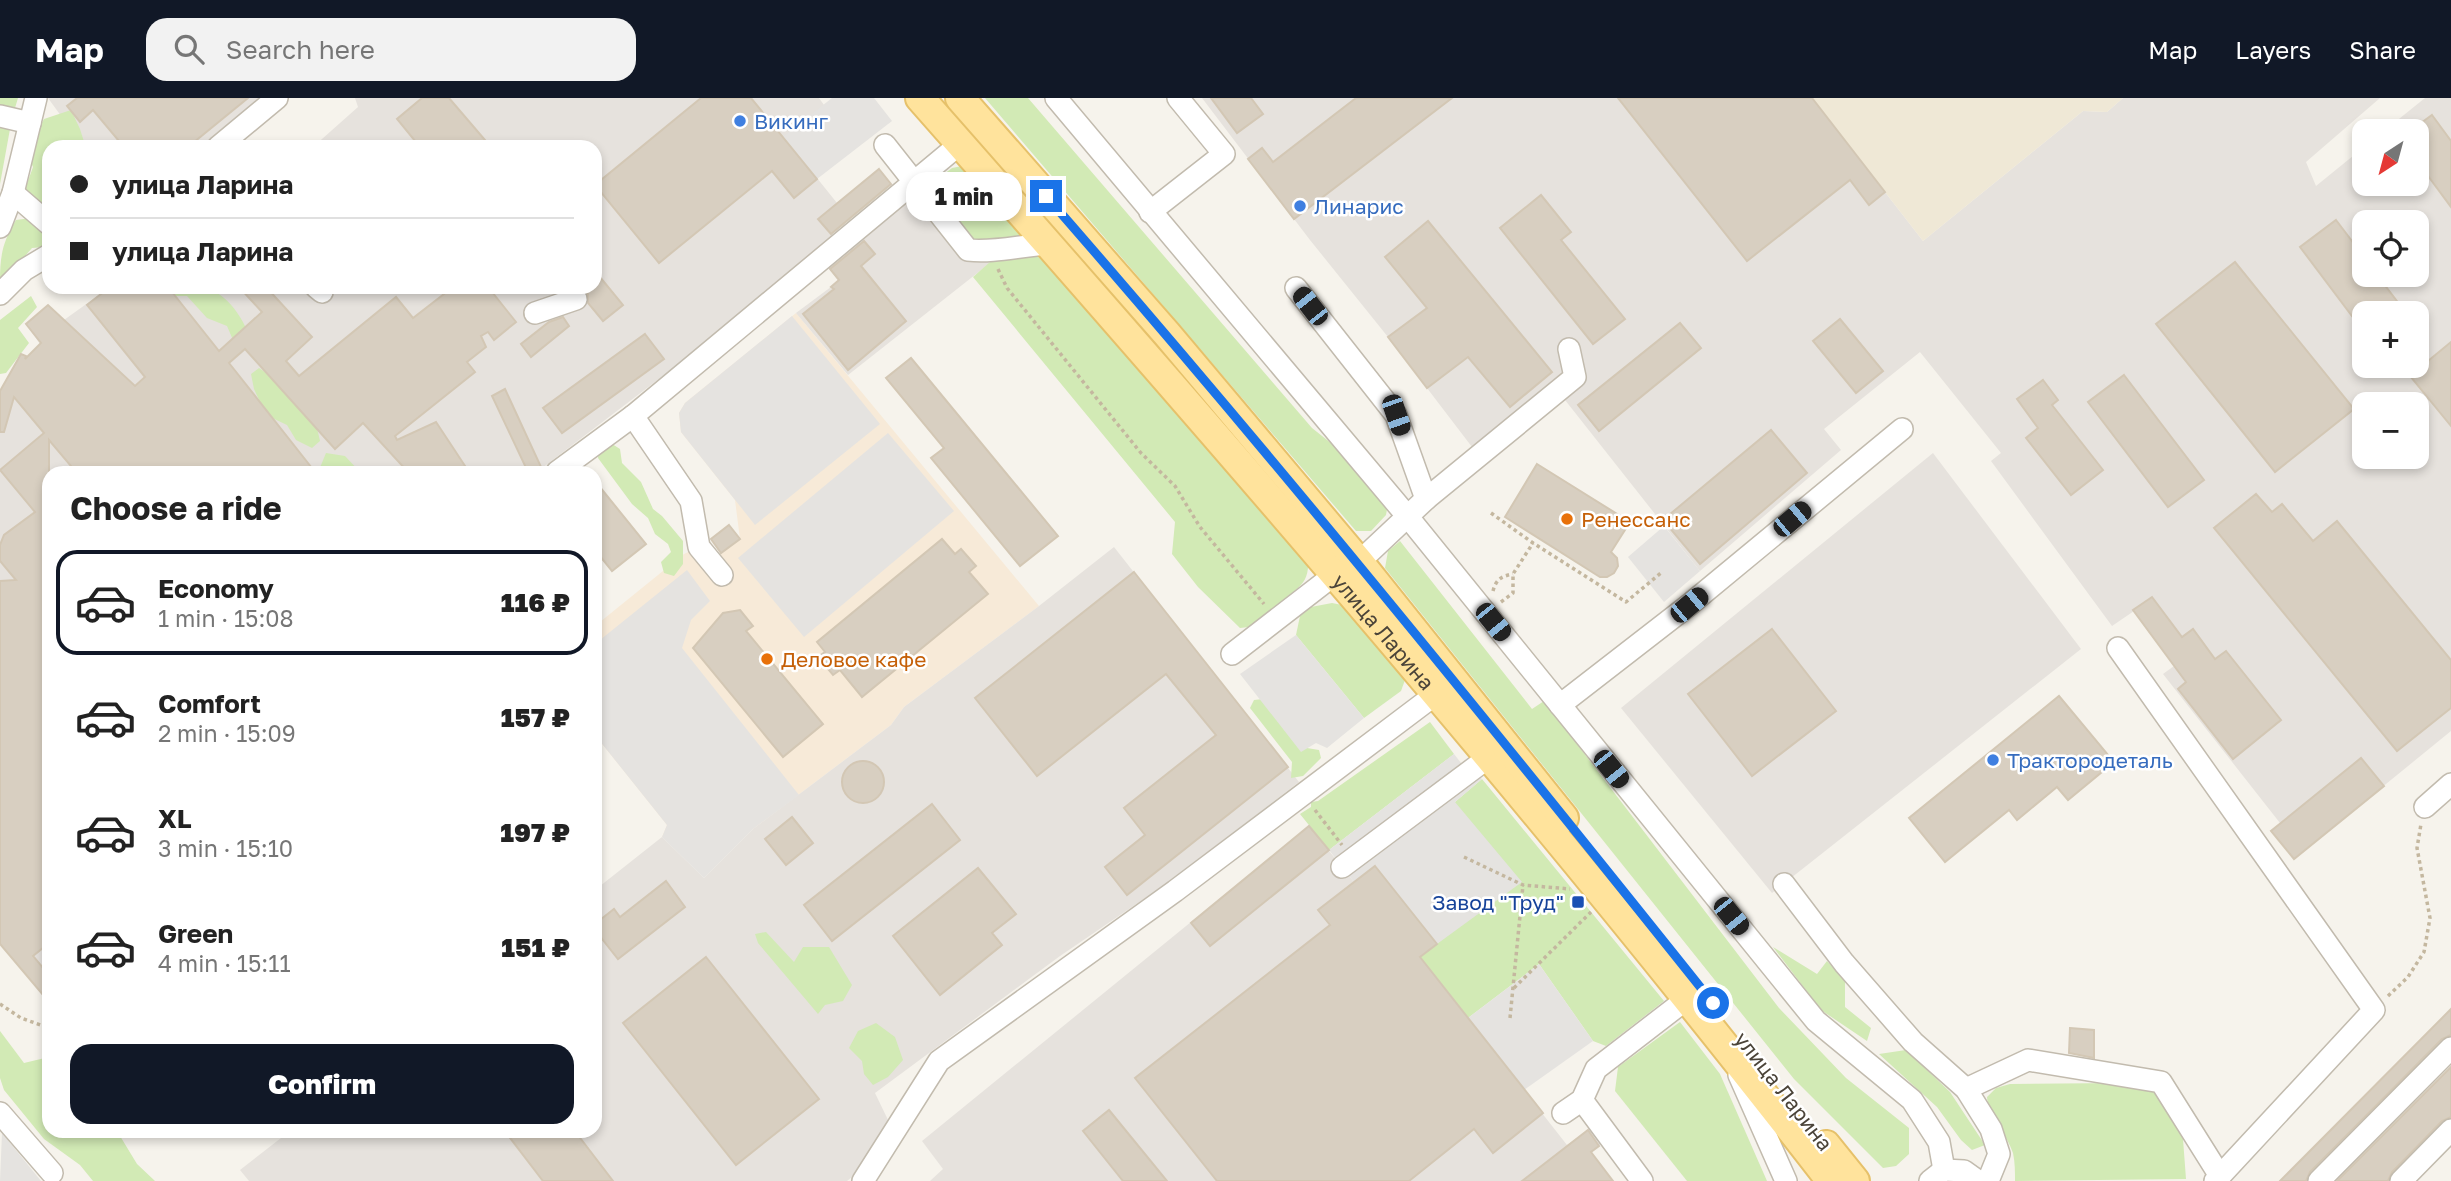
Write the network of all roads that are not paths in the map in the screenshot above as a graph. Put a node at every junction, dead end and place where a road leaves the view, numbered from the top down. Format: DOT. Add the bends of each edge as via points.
graph roads {
  1 [pos="36,98"];
  2 [pos="277,98"];
  3 [pos="920,98"];
  4 [pos="960,98"];
  5 [pos="1056,98"];
  6 [pos="1178,98"];
  7 [pos="0,116"];
  8 [pos="30,123"];
  9 [pos="226,140"];
  10 [pos="961,143"];
  11 [pos="885,145"];
  12 [pos="915,181"];
  13 [pos="13,193"];
  14 [pos="1150,212"];
  15 [pos="42,219"];
  16 [pos="0,227"];
  17 [pos="1050,244"];
  18 [pos="42,259"];
  19 [pos="1296,288"];
  20 [pos="0,294"];
  21 [pos="576,299"];
  22 [pos="535,313"];
  23 [pos="1569,349"];
  24 [pos="633,416"];
  25 [pos="1902,429"];
  26 [pos="565,466"];
  27 [pos="1426,499"];
  28 [pos="1408,517"];
  29 [pos="1346,568"];
  30 [pos="722,575"];
  31 [pos="2118,648"];
  32 [pos="1232,654"];
  33 [pos="1436,694"];
  34 [pos="1560,705"];
  35 [pos="1489,757"];
  36 [pos="2451,784"];
  37 [pos="2425,807"];
  38 [pos="1347,863"];
  39 [pos="1784,884"];
  40 [pos="1688,998"];
  41 [pos="1725,1044"];
  42 [pos="2451,1048"];
  43 [pos="1966,1089"];
  44 [pos="1582,1100"];
  45 [pos="0,1113"];
  46 [pos="1563,1113"];
  47 [pos="2451,1130"];
  48 [pos="52,1173"];
  49 [pos="1937,1175"];
  50 [pos="2217,1179"];
  51 [pos="863,1181"];
  52 [pos="1642,1181"];
  53 [pos="1786,1181"];
  54 [pos="1831,1181"];
  55 [pos="1855,1181"];
  56 [pos="1978,1181"];
  57 [pos="1988,1181"];
  58 [pos="2319,1181"];
  59 [pos="2401,1181"];
  1 -- 8 [label="street"];
  2 -- 9 [label="street"];
  3 -- 10 [label="main road, улица Ларина"];
  4 -- 29 [label="main road, улица Ларина" via="1167,334"];
  5 -- 14 [label="street"];
  6 -- 14 [label="street" via="1224,154"];
  7 -- 8 [label="street"];
  8 -- 13 [label="street"];
  10 -- 12 [label="street"];
  10 -- 17 [label="main road, улица Ларина"];
  11 -- 12 [label="street"];
  12 -- 17 [label="street" via="978,250"];
  12 -- 24 [label="street"];
  13 -- 15 [label="street"];
  13 -- 16 [label="street"];
  14 -- 28 [label="street"];
  17 -- 29 [label="main road, улица Ларина"];
  18 -- 20 [label="street"];
  19 -- 27 [label="street" via="1396,415"];
  21 -- 22 [label="street"];
  23 -- 27 [label="street" via="1575,377"];
  24 -- 26 [label="street"];
  24 -- 30 [label="street" via="691,501 699,547"];
  25 -- 34 [label="street"];
  27 -- 28 [label="street"];
  28 -- 29 [label="street"];
  28 -- 34 [label="street"];
  29 -- 32 [label="street"];
  29 -- 33 [label="main road, улица Ларина"];
  29 -- 55 [label="main road, улица Ларина"];
  31 -- 50 [label="street" via="2374,1010"];
  33 -- 35 [label="main road, улица Ларина"];
  33 -- 51 [label="street" via="939,1061"];
  34 -- 49 [label="street" via="1816,1021 1912,1100 1939,1142"];
  35 -- 38 [label="street"];
  35 -- 40 [label="main road, улица Ларина"];
  36 -- 37 [label="street"];
  39 -- 43 [label="street" via="1913,1042"];
  40 -- 41 [label="main road, улица Ларина"];
  40 -- 44 [label="street" via="1596,1069"];
  41 -- 53 [label="street"];
  41 -- 54 [label="main road, улица Ларина"];
  42 -- 58 [label="street"];
  43 -- 50 [label="street" via="2028,1060 2161,1082"];
  43 -- 57 [label="street" via="1991,1129 1999,1154"];
  44 -- 46 [label="street"];
  44 -- 52 [label="street"];
  45 -- 48 [label="street"];
  47 -- 59 [label="street"];
  49 -- 56 [label="street" via="1964,1171"];
}
